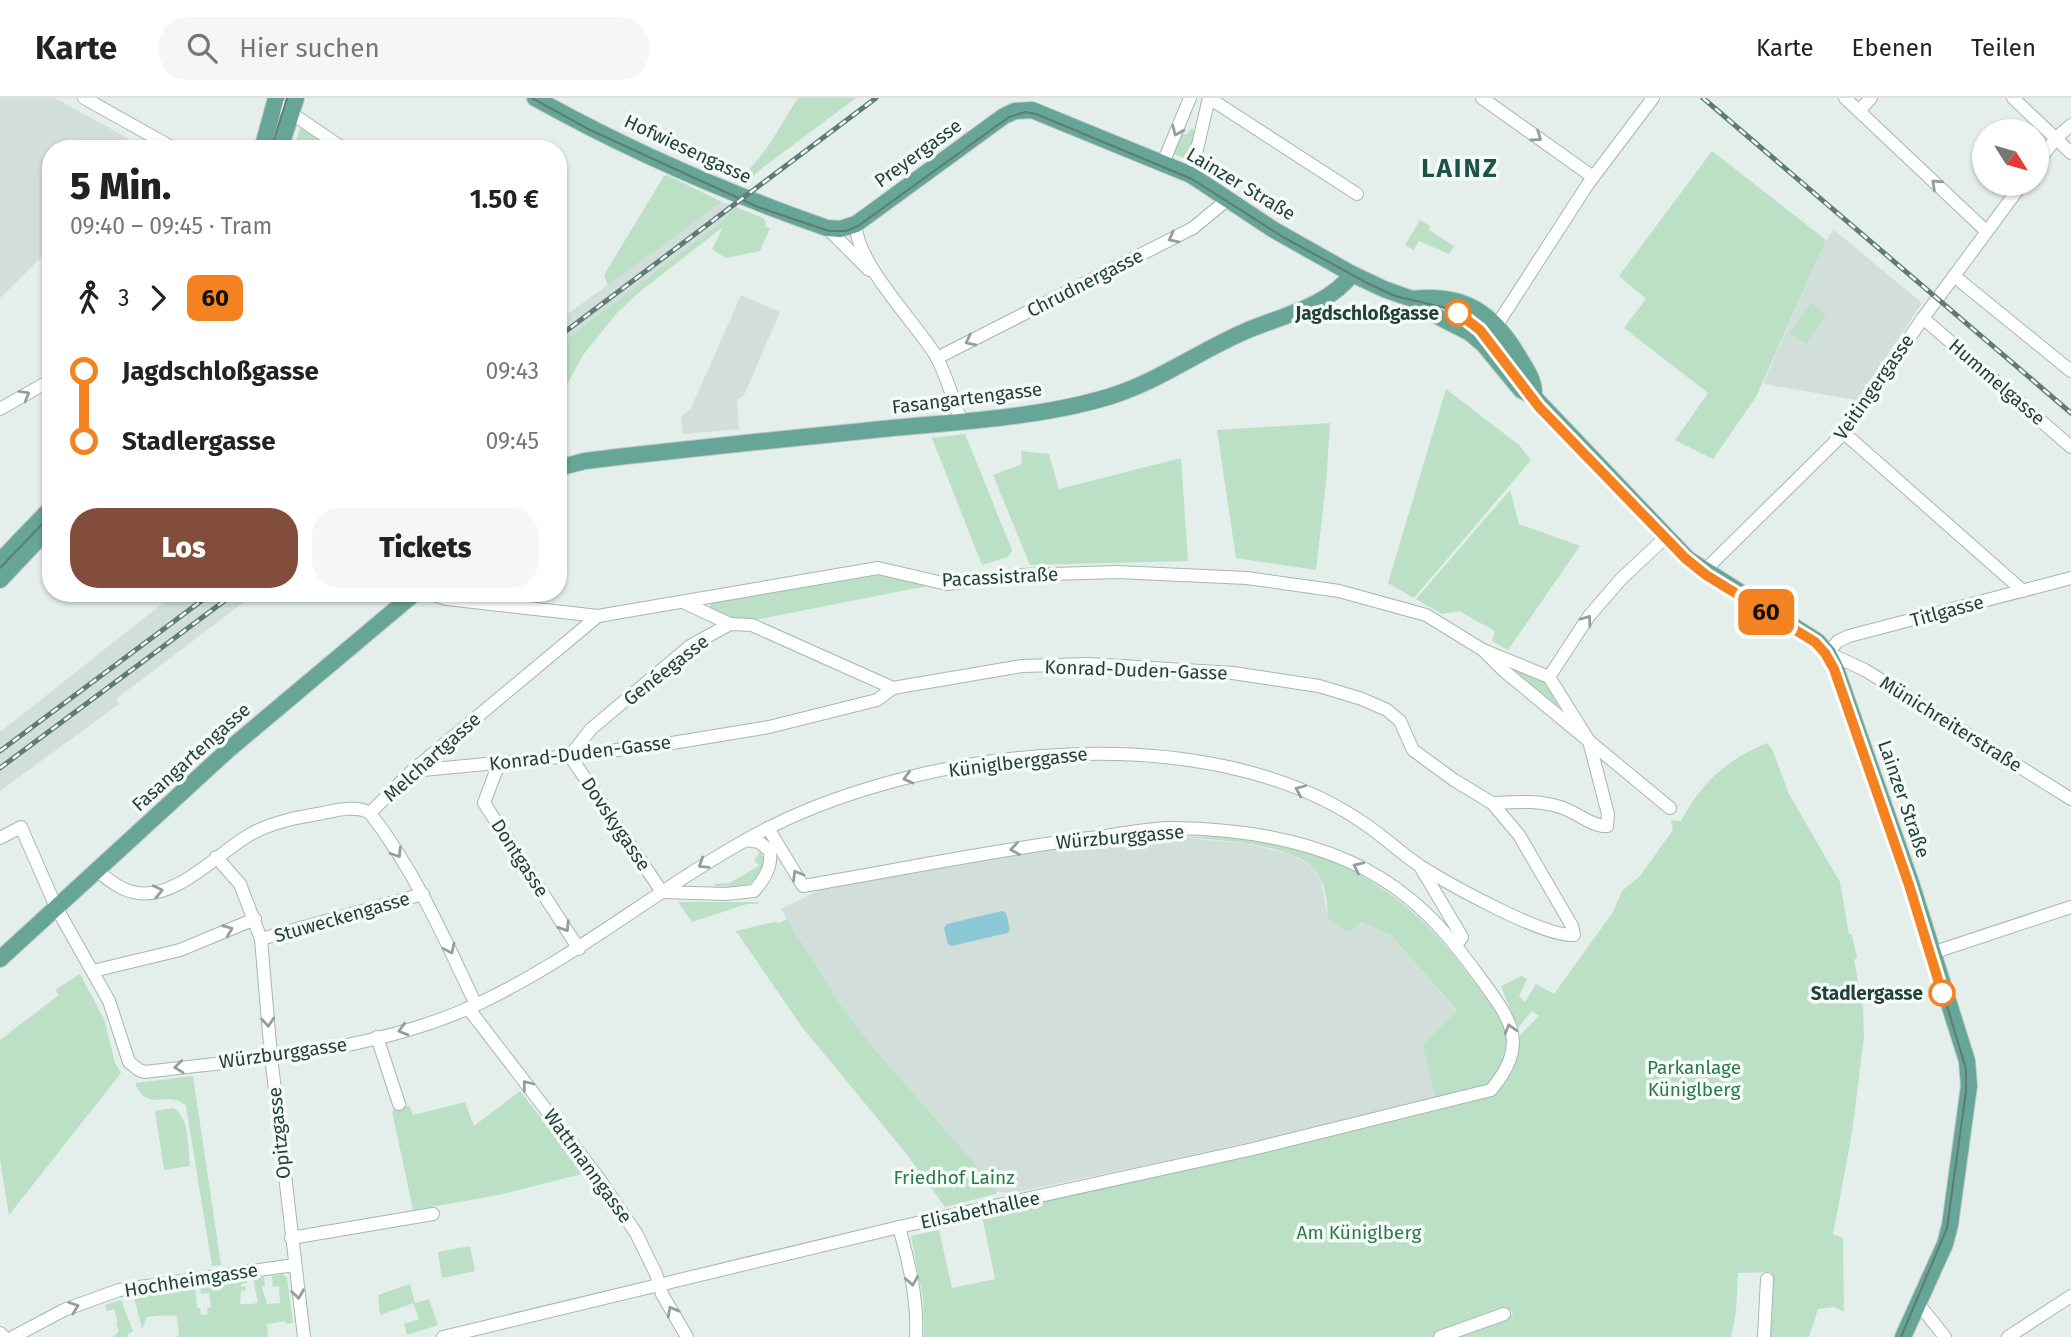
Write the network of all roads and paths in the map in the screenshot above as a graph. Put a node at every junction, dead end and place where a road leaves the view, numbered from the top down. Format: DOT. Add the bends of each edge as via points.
graph roads {
  1 [pos="84,98"];
  2 [pos="536,98"];
  3 [pos="1190,98"];
  4 [pos="1209,98"];
  5 [pos="1482,98"];
  6 [pos="1653,98"];
  7 [pos="1845,98"];
  8 [pos="1871,98"];
  9 [pos="2013,98"];
  10 [pos="276,100"];
  11 [pos="293,105"];
  12 [pos="1858,111"];
  13 [pos="1004,116"];
  14 [pos="2071,125"];
  15 [pos="2056,138"];
  16 [pos="159,140"];
  17 [pos="265,140"];
  18 [pos="283,140"];
  19 [pos="334,140"];
  20 [pos="2049,147"];
  21 [pos="2071,153"];
  22 [pos="1163,163"];
  23 [pos="1191,176"];
  24 [pos="1593,177"];
  25 [pos="1357,194"];
  26 [pos="2013,196"];
  27 [pos="1228,199"];
  28 [pos="856,225"];
  29 [pos="827,228"];
  30 [pos="1986,231"];
  31 [pos="1352,274"];
  32 [pos="1954,276"];
  33 [pos="881,282"];
  34 [pos="1412,299"];
  35 [pos="1923,318"];
  36 [pos="1497,324"];
  37 [pos="1483,345"];
  38 [pos="937,358"];
  39 [pos="2071,372"];
  40 [pos="42,385"];
  41 [pos="1534,397"];
  42 [pos="0,409"];
  43 [pos="961,422"];
  44 [pos="1844,433"];
  45 [pos="2071,447"];
  46 [pos="567,466"];
  47 [pos="42,517"];
  48 [pos="42,536"];
  49 [pos="1667,536"];
  50 [pos="0,561"];
  51 [pos="1704,571"];
  52 [pos="2071,578"];
  53 [pos="0,580"];
  54 [pos="2023,591"];
  55 [pos="404,602"];
  56 [pos="474,602"];
  57 [pos="683,602"];
  58 [pos="598,616"];
  59 [pos="730,624"];
  60 [pos="1483,650"];
  61 [pos="1828,653"];
  62 [pos="1549,677"];
  63 [pos="893,688"];
  64 [pos="1589,741"];
  65 [pos="570,756"];
  66 [pos="499,763"];
  67 [pos="412,771"];
  68 [pos="2071,799"];
  69 [pos="1492,803"];
  70 [pos="1670,808"];
  71 [pos="370,813"];
  72 [pos="768,828"];
  73 [pos="0,838"];
  74 [pos="746,840"];
  75 [pos="216,857"];
  76 [pos="1419,865"];
  77 [pos="96,870"];
  78 [pos="662,892"];
  79 [pos="423,894"];
  80 [pos="56,907"];
  81 [pos="2071,907"];
  82 [pos="255,919"];
  83 [pos="261,939"];
  84 [pos="1456,946"];
  85 [pos="579,949"];
  86 [pos="1932,953"];
  87 [pos="0,959"];
  88 [pos="93,971"];
  89 [pos="472,1006"];
  90 [pos="377,1037"];
  91 [pos="271,1056"];
  92 [pos="1491,1090"];
  93 [pos="399,1104"];
  94 [pos="433,1214"];
  95 [pos="899,1227"];
  96 [pos="291,1238"];
  97 [pos="294,1265"];
  98 [pos="1767,1279"];
  99 [pos="660,1284"];
  100 [pos="2071,1296"];
  101 [pos="1918,1304"];
  102 [pos="1504,1314"];
  103 [pos="0,1333"];
  104 [pos="474,1334"];
  105 [pos="4,1337"];
  106 [pos="13,1337"];
  107 [pos="304,1337"];
  108 [pos="443,1337"];
  109 [pos="687,1337"];
  110 [pos="916,1337"];
  111 [pos="1440,1337"];
  112 [pos="1764,1337"];
  113 [pos="1903,1337"];
  114 [pos="1945,1337"];
  115 [pos="2008,1337"];
  1 -- 16 [label="street"];
  2 -- 29 [label="main road, Hofwiesengasse" via="632,148 753,202"];
  3 -- 22 [label="street, one-way"];
  4 -- 23 [label="street"];
  4 -- 25 [label="street"];
  5 -- 24 [label="street, one-way"];
  6 -- 24 [label="street"];
  7 -- 12 [label="street"];
  8 -- 12 [label="street"];
  9 -- 15 [label="street"];
  10 -- 11 [label="street"];
  10 -- 17 [label="main road"];
  11 -- 18 [label="main road"];
  11 -- 19 [label="street"];
  30 -- 12 [label="street, one-way"];
  13 -- 22 [label="main road, Lainzer Straße" via="1032,110"];
  13 -- 28 [label="main road, Preyergasse"];
  14 -- 15 [label="street"];
  15 -- 20 [label="street"];
  15 -- 21 [label="street"];
  22 -- 23 [label="main road, Lainzer Straße"];
  23 -- 27 [label="main road, Lainzer Straße"];
  24 -- 36 [label="street"];
  26 -- 30 [label="street, Veitingergasse"];
  27 -- 31 [label="main road, Lainzer Straße"];
  27 -- 38 [label="street, Chrudnergasse, one-way" via="1194,228"];
  28 -- 29 [label="main road, Hofwiesengasse"];
  28 -- 33 [label="street, Hofwiesengasse" via="855,238"];
  29 -- 33 [label="street, Hofwiesengasse"];
  30 -- 32 [label="street, Veitingergasse"];
  31 -- 34 [label="main road, Lainzer Straße"];
  31 -- 43 [label="main road, Fasangartengasse" via="1341,287 1315,302 1237,335 1134,388 1085,403"];
  32 -- 35 [label="street, Veitingergasse"];
  32 -- 39 [label="street"];
  33 -- 38 [label="street, Hofwiesengasse"];
  34 -- 36 [label="main road, Lainzer Straße" via="1452,300"];
  34 -- 37 [label="main road, Lainzer Straße"];
  35 -- 44 [label="street, Veitingergasse"];
  35 -- 45 [label="street, Hummelgasse"];
  36 -- 37 [label="street"];
  36 -- 41 [label="main road, Lainzer Straße" via="1535,383"];
  37 -- 41 [label="main road, Lainzer Straße" via="1521,390"];
  38 -- 43 [label="street, Hofwiesengasse"];
  42 -- 40 [label="street, one-way"];
  41 -- 49 [label="main road, Lainzer Straße"];
  43 -- 46 [label="main road, Fasangartengasse"];
  44 -- 51 [label="street, Veitingergasse"];
  44 -- 54 [label="street"];
  47 -- 50 [label="main road"];
  48 -- 53 [label="main road"];
  49 -- 51 [label="main road, Lainzer Straße"];
  62 -- 49 [label="street, one-way" via="1589,616"];
  51 -- 61 [label="main road, Lainzer Straße" via="1802,631"];
  52 -- 54 [label="street, Titlgasse"];
  54 -- 61 [label="street, Titlgasse" via="1849,636"];
  55 -- 77 [label="main road, Fasangartengasse" via="227,751"];
  56 -- 58 [label="street, Pacassistraße"];
  57 -- 58 [label="street, Pacassistraße"];
  57 -- 59 [label="street"];
  57 -- 60 [label="street, Pacassistraße" via="878,568 947,583 1117,572 1247,578 1339,591 1426,615"];
  58 -- 67 [label="street, Melchartgasse"];
  59 -- 63 [label="street, Genéegasse" via="752,625"];
  59 -- 65 [label="street, Genéegasse" via="690,646 591,729"];
  60 -- 62 [label="street, Pacassistraße"];
  60 -- 64 [label="street, Pacassistraße"];
  61 -- 68 [label="street, Münichreiterstraße" via="1865,670"];
  61 -- 86 [label="main road, Lainzer Straße"];
  62 -- 64 [label="street, Pacassistraße"];
  63 -- 65 [label="street, Konrad-Duden-Gasse" via="877,700 769,727"];
  63 -- 69 [label="street, Konrad-Duden-Gasse" via="1022,666 1089,664 1233,673 1319,686 1387,710 1400,721 1413,750"];
  64 -- 69 [label="street" via="1607,826 1544,803"];
  64 -- 70 [label="street, Pacassistraße"];
  65 -- 66 [label="street, Konrad-Duden-Gasse"];
  65 -- 78 [label="street, Dovskygasse"];
  66 -- 67 [label="street, Konrad-Duden-Gasse"];
  66 -- 85 [label="street, Dontgasse, one-way" via="484,803"];
  67 -- 71 [label="street, Melchartgasse"];
  69 -- 76 [label="street, Konrad-Duden-Gasse" via="1519,835 1574,935 1530,923"];
  71 -- 75 [label="street, Melchartgasse" via="356,809 296,817 253,832"];
  71 -- 79 [label="street, Wattmanngasse, one-way"];
  72 -- 74 [label="street"];
  76 -- 72 [label="street, Küniglberggasse, one-way" via="1365,823 1293,786 1224,765 1135,754 1051,755 929,773 877,787"];
  84 -- 72 [label="street, Würzburggasse, one-way" via="1411,899 1371,873 1319,849 1257,834 1171,828 1047,844 803,886"];
  73 -- 80 [label="street, Würzburggasse" via="22,827"];
  74 -- 78 [label="street, Würzburggasse, one-way"];
  74 -- 78 [label="street" via="759,842 770,851 768,869 754,891"];
  77 -- 75 [label="street, Melchartgasse, one-way" via="120,887 147,894 182,883"];
  75 -- 82 [label="street, Opitzgasse" via="240,884"];
  76 -- 84 [label="street" via="1462,937"];
  77 -- 80 [label="main road, Fasangartengasse"];
  78 -- 85 [label="street, Würzburggasse"];
  79 -- 83 [label="street, Stuweckengasse"];
  79 -- 89 [label="street, Wattmanngasse, one-way"];
  80 -- 87 [label="main road, Fasangartengasse"];
  80 -- 88 [label="street, Würzburggasse"];
  81 -- 86 [label="street"];
  82 -- 83 [label="street, Opitzgasse"];
  88 -- 82 [label="street, Stuweckengasse, one-way" via="180,950"];
  83 -- 91 [label="street, Opitzgasse, one-way"];
  92 -- 84 [label="street, Würzburggasse, one-way" via="1506,1073 1514,1051 1513,1035 1509,1022"];
  85 -- 89 [label="street, Würzburggasse"];
  86 -- 101 [label="main road, Lainzer Straße" via="1965,1053 1969,1086 1950,1226"];
  91 -- 88 [label="street, Würzburggasse, one-way" via="139,1070 129,1062 116,1018"];
  89 -- 90 [label="street, Würzburggasse, one-way"];
  99 -- 89 [label="street, Wattmanngasse, one-way" via="636,1233"];
  90 -- 91 [label="street, Würzburggasse"];
  90 -- 93 [label="street"];
  91 -- 96 [label="street, Opitzgasse"];
  92 -- 95 [label="street, Elisabethallee" via="1253,1149"];
  94 -- 96 [label="street"];
  95 -- 99 [label="street, Elisabethallee"];
  95 -- 110 [label="street, one-way" via="915,1297"];
  96 -- 97 [label="street, Opitzgasse"];
  106 -- 97 [label="street, Hochheimgasse, one-way" via="64,1310 119,1290"];
  97 -- 107 [label="street, Opitzgasse, one-way"];
  98 -- 112 [label="street"];
  99 -- 104 [label="street, Elisabethallee"];
  109 -- 99 [label="street, Wattmanngasse, one-way"];
  100 -- 115 [label="street"];
  101 -- 113 [label="main road, Lainzer Straße"];
  101 -- 114 [label="street"];
  102 -- 111 [label="street"];
  103 -- 105 [label="street"];
  104 -- 108 [label="street, Elisabethallee"];
}
